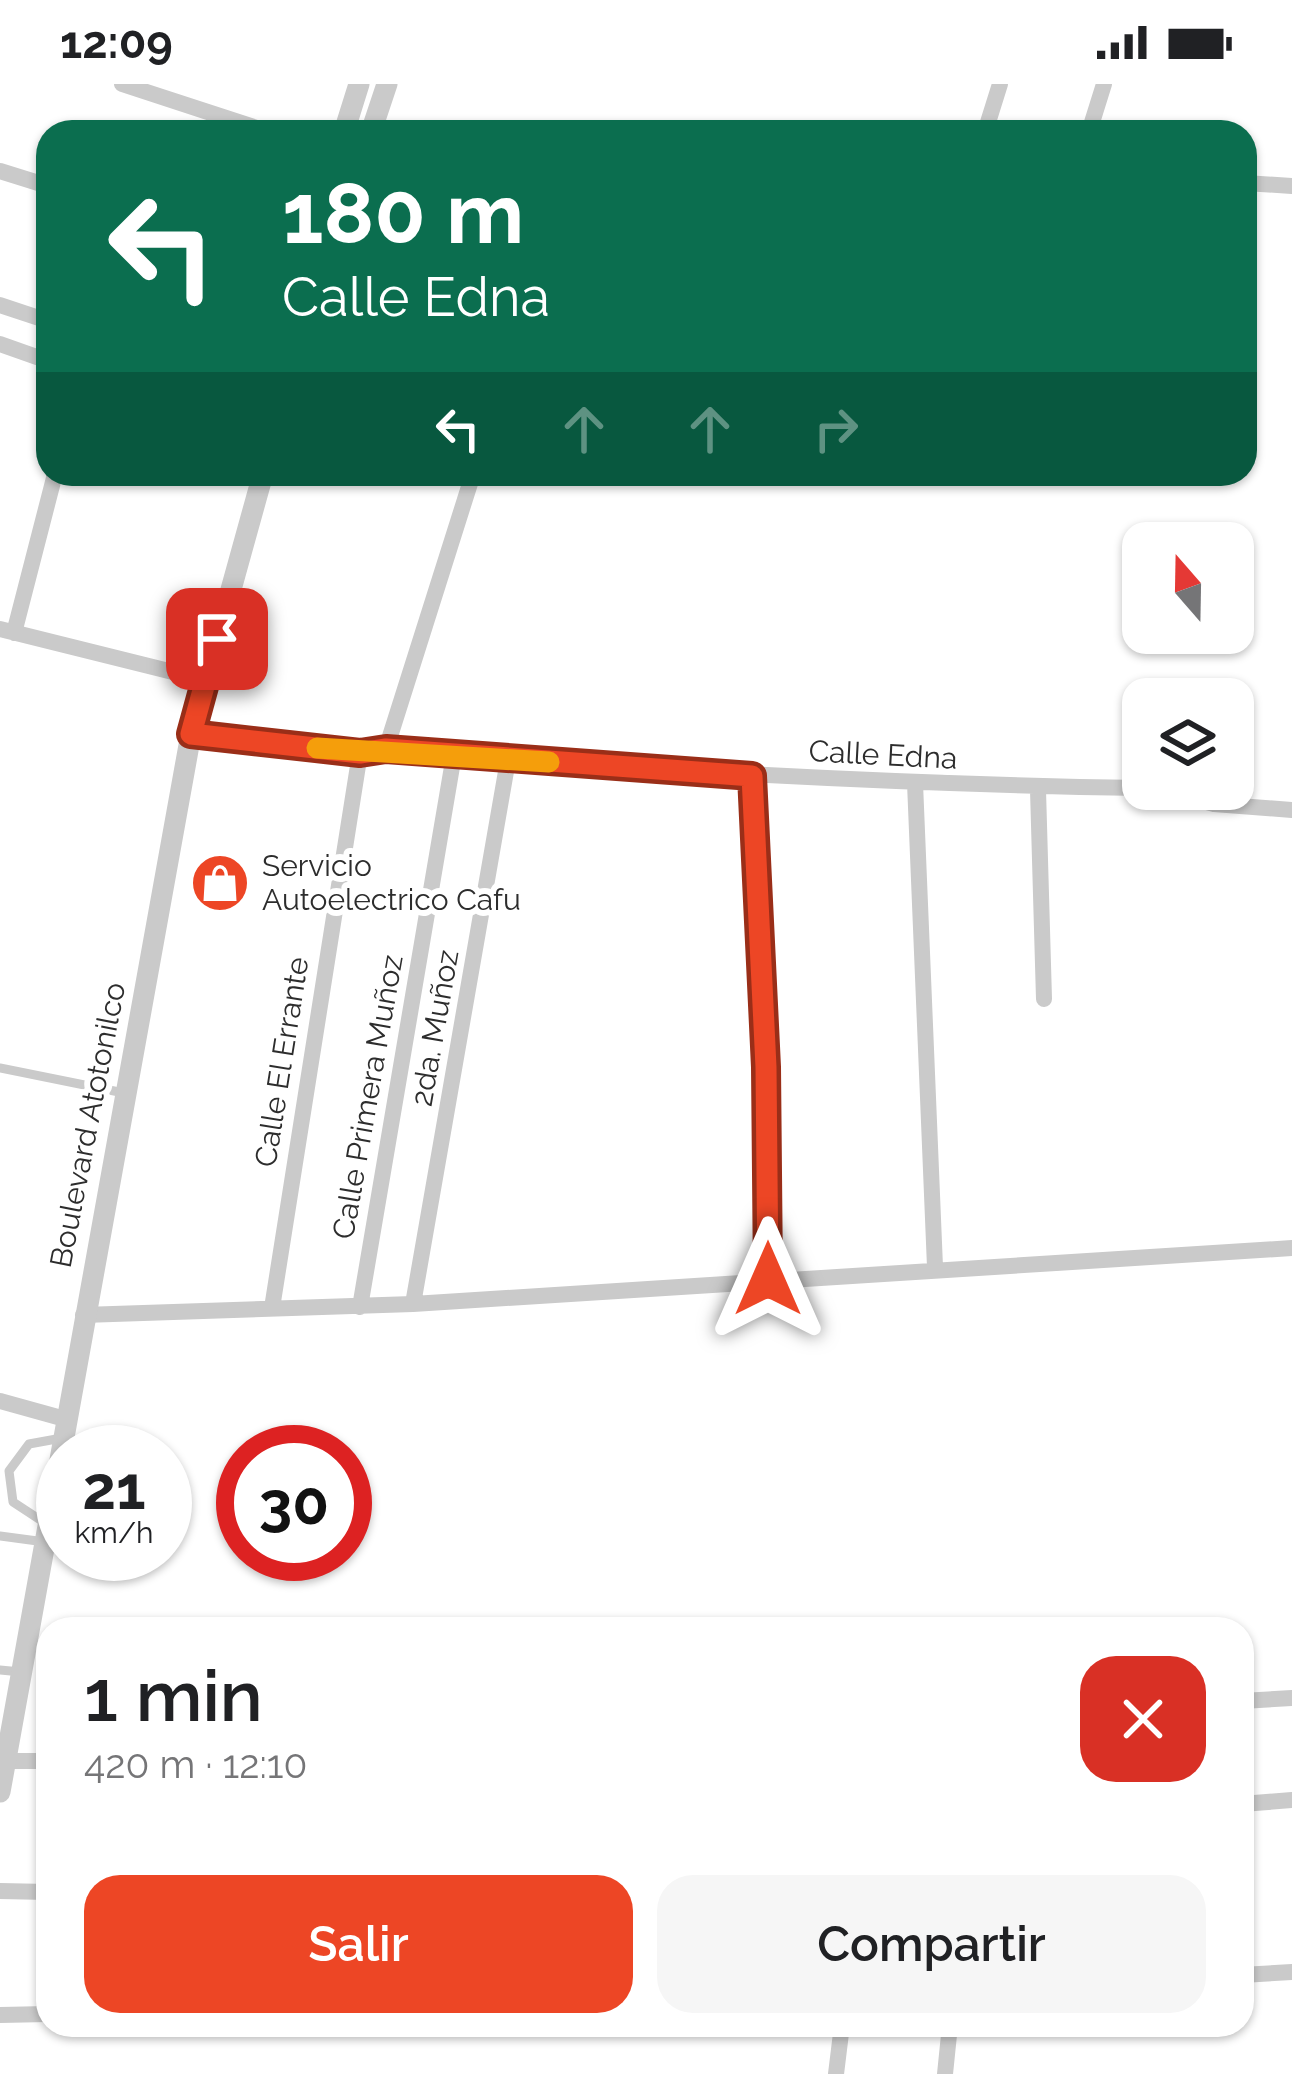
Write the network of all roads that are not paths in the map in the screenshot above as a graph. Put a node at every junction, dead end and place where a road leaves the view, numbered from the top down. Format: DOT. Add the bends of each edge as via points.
graph roads {
  1 [pos="122,84"];
  2 [pos="359,84"];
  3 [pos="387,84"];
  4 [pos="1000,84"];
  5 [pos="1104,84"];
  6 [pos="232,120"];
  7 [pos="348,120"];
  8 [pos="375,120"];
  9 [pos="989,120"];
  10 [pos="1093,120"];
  11 [pos="0,171"];
  12 [pos="36,182"];
  13 [pos="1257,184"];
  14 [pos="1292,186"];
  15 [pos="0,305"];
  16 [pos="36,317"];
  17 [pos="0,344"];
  18 [pos="36,357"];
  19 [pos="51,486"];
  20 [pos="259,486"];
  21 [pos="469,486"];
  22 [pos="7,631"];
  23 [pos="205,680"];
  24 [pos="191,734"];
  25 [pos="386,749"];
  26 [pos="360,753"];
  27 [pos="454,754"];
  28 [pos="508,760"];
  29 [pos="752,776"];
  30 [pos="915,783"];
  31 [pos="1122,788"];
  32 [pos="1038,790"];
  33 [pos="1254,807"];
  34 [pos="1292,810"];
  35 [pos="1044,999"];
  36 [pos="0,1068"];
  37 [pos="125,1094"];
  38 [pos="1292,1248"];
  39 [pos="935,1267"];
  40 [pos="768,1279"];
  41 [pos="413,1304"];
  42 [pos="360,1306"];
  43 [pos="272,1308"];
  44 [pos="83,1315"];
  45 [pos="0,1401"];
  46 [pos="57,1425"];
  47 [pos="65,1425"];
  48 [pos="36,1441"];
  49 [pos="36,1523"];
  50 [pos="36,1534"];
  51 [pos="0,1536"];
  52 [pos="36,1572"];
  53 [pos="11,1671"];
  54 [pos="1292,1698"];
  55 [pos="1254,1700"];
  56 [pos="5,1761"];
  57 [pos="36,1761"];
  58 [pos="0,1792"];
  59 [pos="1292,1800"];
  60 [pos="1254,1803"];
  61 [pos="0,1891"];
  62 [pos="36,1892"];
  63 [pos="1292,1972"];
  64 [pos="1254,1974"];
  65 [pos="36,2014"];
  66 [pos="0,2015"];
  67 [pos="841,2037"];
  68 [pos="949,2037"];
  69 [pos="836,2074"];
  70 [pos="944,2074"];
  1 -- 6 [label="street"];
  2 -- 7 [label="street"];
  3 -- 8 [label="street"];
  4 -- 9 [label="street"];
  5 -- 10 [label="street"];
  11 -- 12 [label="street"];
  13 -- 14 [label="street"];
  15 -- 16 [label="street"];
  17 -- 18 [label="street"];
  19 -- 22 [label="street"];
  20 -- 23 [label="street, Boulevard Atotonilco"];
  21 -- 25 [label="street"];
  22 -- 23 [label="street"];
  23 -- 24 [label="street, Boulevard Atotonilco"];
  24 -- 26 [label="street, Calle Edna"];
  24 -- 37 [label="street, Boulevard Atotonilco"];
  25 -- 26 [label="street, Calle Edna"];
  25 -- 27 [label="street, Calle Edna"];
  26 -- 43 [label="street, Calle El Errante"];
  27 -- 28 [label="street, Calle Edna"];
  27 -- 42 [label="street, Calle Primera Muñoz"];
  28 -- 29 [label="street, Calle Edna"];
  28 -- 41 [label="street, 2da. Muñoz"];
  29 -- 30 [label="street, Calle Edna"];
  29 -- 40 [label="street"];
  30 -- 32 [label="street, Calle Edna"];
  30 -- 39 [label="street"];
  31 -- 32 [label="street, Calle Edna"];
  32 -- 35 [label="street"];
  33 -- 34 [label="street"];
  36 -- 37 [label="lane"];
  37 -- 44 [label="street, Boulevard Atotonilco"];
  38 -- 39 [label="street"];
  39 -- 40 [label="street"];
  40 -- 41 [label="street"];
  41 -- 42 [label="street"];
  42 -- 43 [label="street"];
  43 -- 44 [label="street"];
  44 -- 47 [label="street, Boulevard Atotonilco"];
  45 -- 46 [label="street"];
  48 -- 49 [label="lane" via="9,1471 14,1502"];
  50 -- 51 [label="lane"];
  52 -- 53 [label="street, Boulevard Atotonilco"];
  53 -- 56 [label="street, Boulevard Atotonilco"];
  54 -- 55 [label="street"];
  56 -- 57 [label="street"];
  56 -- 58 [label="street, Boulevard Atotonilco"];
  59 -- 60 [label="street"];
  61 -- 62 [label="street"];
  63 -- 64 [label="street"];
  65 -- 66 [label="street"];
  67 -- 69 [label="street"];
  68 -- 70 [label="street"];
}
